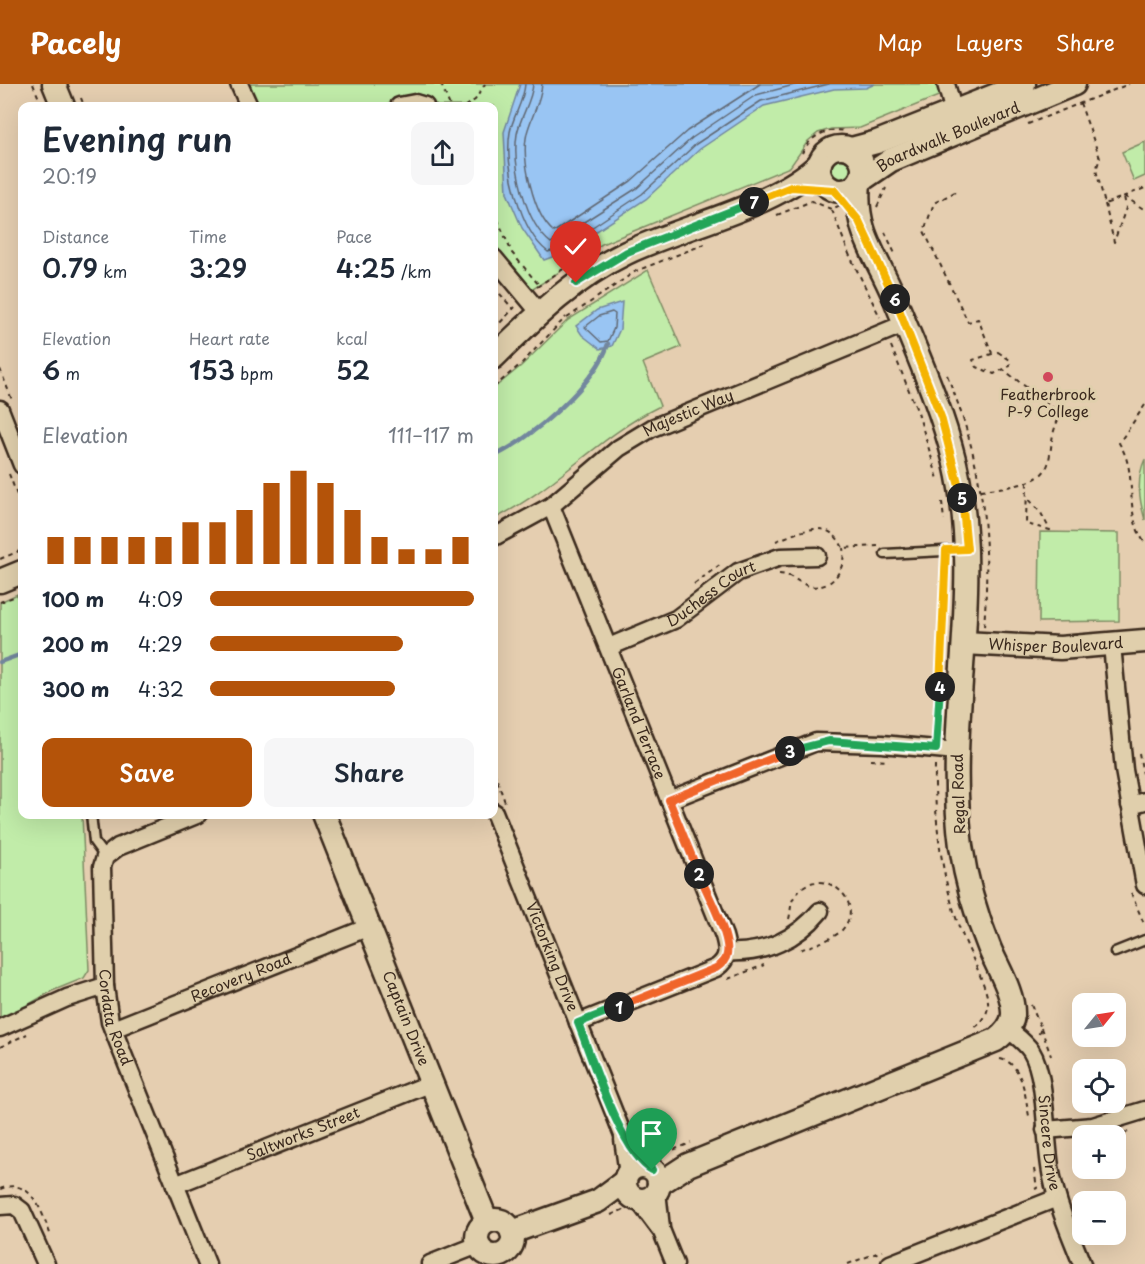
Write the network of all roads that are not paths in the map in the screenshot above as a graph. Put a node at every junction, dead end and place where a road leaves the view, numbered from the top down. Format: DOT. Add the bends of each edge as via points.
graph roads {
  1 [pos="54,84"];
  2 [pos="240,84"];
  3 [pos="948,84"];
  4 [pos="1024,84"];
  5 [pos="1077,94"];
  6 [pos="61,102"];
  7 [pos="247,102"];
  8 [pos="959,110"];
  9 [pos="852,149"];
  10 [pos="820,163"];
  11 [pos="859,182"];
  12 [pos="791,187"];
  13 [pos="833,189"];
  14 [pos="867,217"];
  15 [pos="498,263"];
  16 [pos="540,313"];
  17 [pos="904,324"];
  18 [pos="498,353"];
  19 [pos="8,408"];
  20 [pos="15,468"];
  21 [pos="551,506"];
  22 [pos="498,535"];
  23 [pos="957,550"];
  24 [pos="885,554"];
  25 [pos="817,556"];
  26 [pos="18,574"];
  27 [pos="0,581"];
  28 [pos="1145,641"];
  29 [pos="974,643"];
  30 [pos="1112,645"];
  31 [pos="609,647"];
  32 [pos="946,750"];
  33 [pos="669,800"];
  34 [pos="1137,803"];
  35 [pos="92,819"];
  36 [pos="187,819"];
  37 [pos="326,819"];
  38 [pos="497,819"];
  39 [pos="105,857"];
  40 [pos="1145,885"];
  41 [pos="820,911"];
  42 [pos="369,927"];
  43 [pos="1145,940"];
  44 [pos="728,952"];
  45 [pos="1115,952"];
  46 [pos="105,986"];
  47 [pos="578,1023"];
  48 [pos="0,1028"];
  49 [pos="113,1029"];
  50 [pos="1008,1029"];
  51 [pos="432,1083"];
  52 [pos="1145,1110"];
  53 [pos="1046,1130"];
  54 [pos="644,1183"];
  55 [pos="176,1185"];
  56 [pos="1057,1198"];
  57 [pos="0,1206"];
  58 [pos="487,1222"];
  59 [pos="512,1232"];
  60 [pos="478,1245"];
  61 [pos="886,1257"];
  62 [pos="502,1260"];
  63 [pos="46,1264"];
  64 [pos="207,1264"];
  65 [pos="430,1264"];
  66 [pos="675,1264"];
  67 [pos="1082,1264"];
  1 -- 6 [label="street"];
  2 -- 7 [label="street"];
  3 -- 8 [label="street"];
  4 -- 8 [label="street, Boardwalk Boulevard"];
  5 -- 11 [label="street, Boardwalk Boulevard" via="891,160"];
  8 -- 9 [label="street, Boardwalk Boulevard"];
  9 -- 10 [label="street" via="832,148"];
  9 -- 11 [label="street" via="862,160"];
  10 -- 12 [label="street"];
  10 -- 13 [label="street" via="821,178"];
  11 -- 13 [label="street" via="848,190"];
  11 -- 14 [label="street, Regal Road" via="856,199"];
  12 -- 13 [label="street"];
  12 -- 16 [label="street" via="627,252 592,272"];
  13 -- 14 [label="street, Regal Road"];
  14 -- 17 [label="street, Regal Road"];
  15 -- 16 [label="street"];
  16 -- 18 [label="street"];
  17 -- 21 [label="street, Majestic Way" via="666,421 619,448"];
  17 -- 23 [label="street, Regal Road" via="948,437 960,487"];
  19 -- 20 [label="street"];
  21 -- 22 [label="street, Majestic Way"];
  21 -- 31 [label="street, Garland Terrace"];
  23 -- 24 [label="lane"];
  23 -- 29 [label="street, Regal Road"];
  25 -- 31 [label="street, Duchess Court" via="780,557 738,573 676,619"];
  26 -- 27 [label="street"];
  28 -- 30 [label="street, Whisper Boulevard"];
  29 -- 30 [label="street, Whisper Boulevard" via="1060,648"];
  29 -- 32 [label="street, Regal Road"];
  30 -- 34 [label="street" via="1119,727"];
  31 -- 33 [label="street, Garland Terrace"];
  32 -- 33 [label="street" via="816,742"];
  32 -- 50 [label="street, Regal Road" via="961,850 980,923 1012,1005"];
  33 -- 44 [label="street, Garland Terrace"];
  34 -- 40 [label="street"];
  35 -- 39 [label="lane" via="94,842"];
  36 -- 39 [label="street" via="118,847"];
  37 -- 42 [label="street, Captain Drive"];
  38 -- 47 [label="street, Victorking Drive"];
  39 -- 46 [label="street, Cordata Road"];
  41 -- 44 [label="street" via="791,937 754,952"];
  42 -- 49 [label="street, Recovery Road"];
  42 -- 51 [label="street, Captain Drive"];
  43 -- 45 [label="lane"];
  44 -- 47 [label="street" via="716,968"];
  46 -- 48 [label="street"];
  46 -- 49 [label="street, Cordata Road"];
  47 -- 54 [label="street, Victorking Drive"];
  49 -- 55 [label="street, Cordata Road"];
  50 -- 53 [label="street, Sincere Drive" via="1033,1056"];
  50 -- 54 [label="street" via="987,1044"];
  51 -- 55 [label="street, Saltworks Street"];
  51 -- 58 [label="street, Captain Drive"];
  52 -- 53 [label="street" via="1093,1126"];
  53 -- 56 [label="street, Sincere Drive"];
  54 -- 59 [label="street" via="601,1210"];
  54 -- 66 [label="street, Victorking Drive"];
  55 -- 64 [label="street, Cordata Road"];
  56 -- 61 [label="street"];
  56 -- 67 [label="street, Sincere Drive"];
  57 -- 63 [label="street" via="14,1205 22,1211"];
  58 -- 59 [label="street" via="502,1222"];
  58 -- 60 [label="street" via="478,1231"];
  59 -- 62 [label="street" via="512,1244"];
  60 -- 62 [label="street" via="485,1253"];
  60 -- 65 [label="street"];
}
